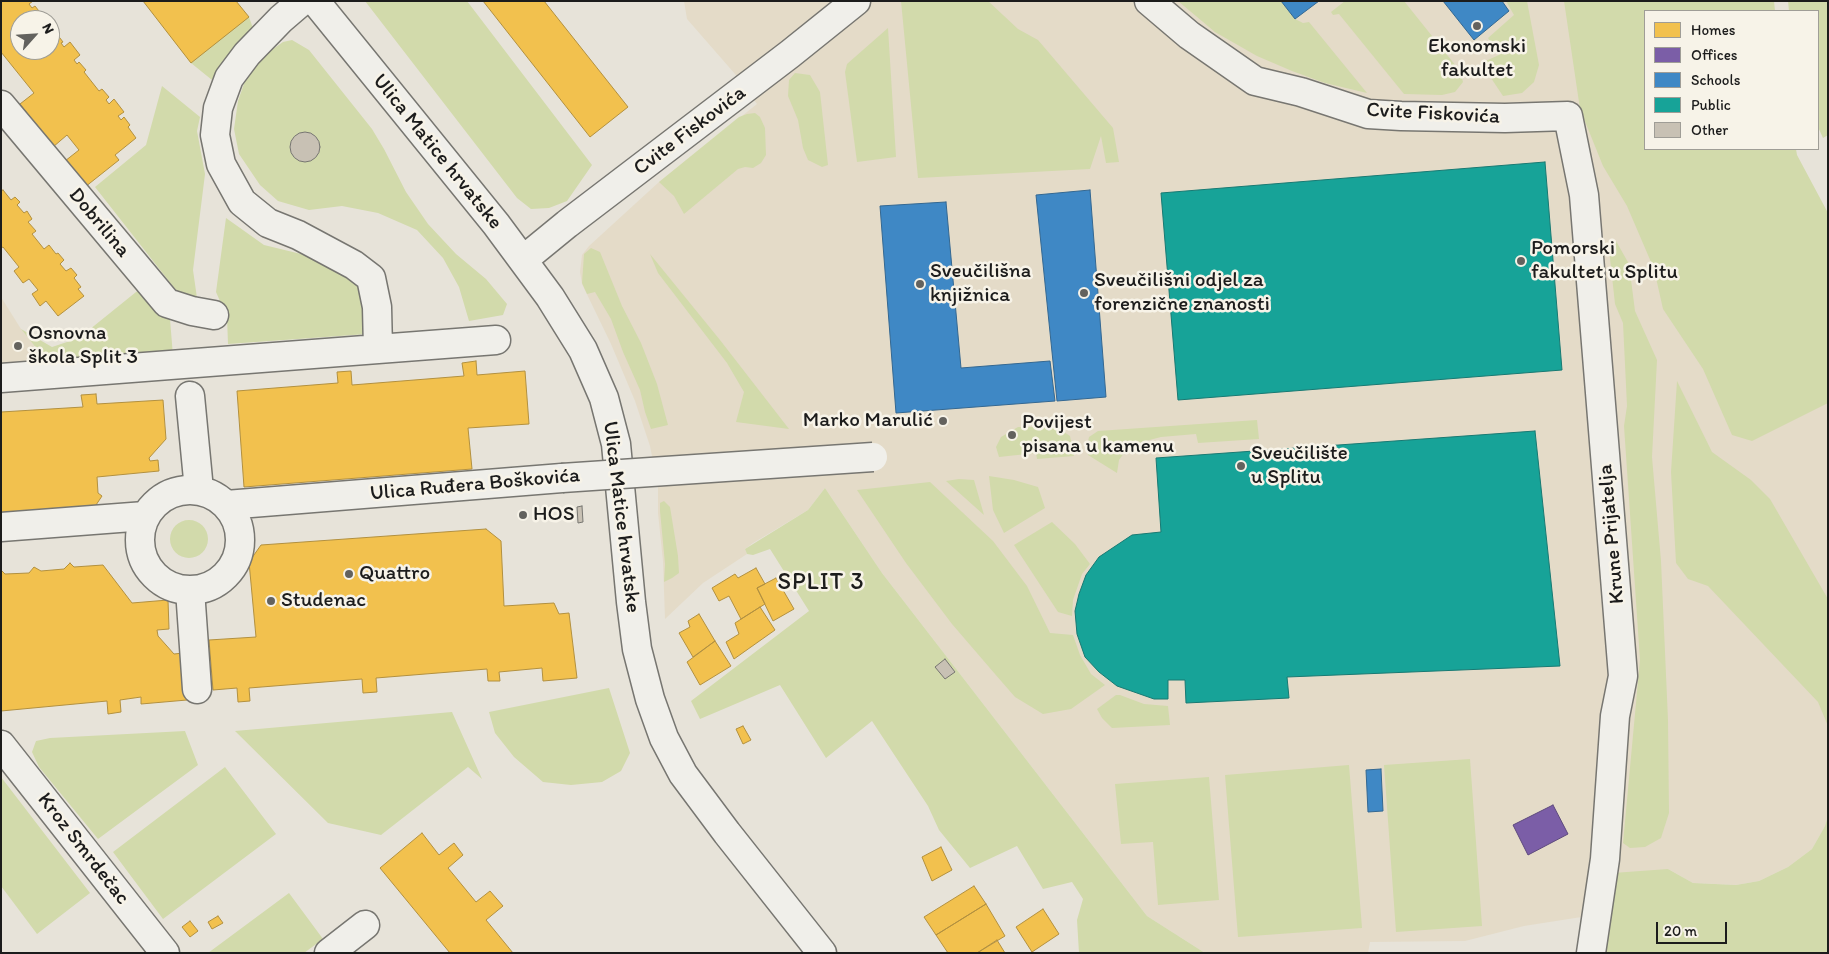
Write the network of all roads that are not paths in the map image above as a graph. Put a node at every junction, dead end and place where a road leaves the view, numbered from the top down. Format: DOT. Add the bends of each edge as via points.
graph roads {
  1 [pos="302,1"];
  2 [pos="315,1"];
  3 [pos="856,1"];
  4 [pos="1149,1"];
  5 [pos="1,105"];
  6 [pos="1568,116"];
  7 [pos="523,260"];
  8 [pos="214,315"];
  9 [pos="496,340"];
  10 [pos="378,349"];
  11 [pos="1,378"];
  12 [pos="190,396"];
  13 [pos="873,457"];
  14 [pos="199,490"];
  15 [pos="226,505"];
  16 [pos="144,516"];
  17 [pos="1,527"];
  18 [pos="190,590"];
  19 [pos="197,690"];
  20 [pos="1,745"];
  21 [pos="365,925"];
  22 [pos="165,953"];
  23 [pos="329,953"];
  24 [pos="822,953"];
  25 [pos="1591,953"];
  1 -- 10 [label="street" via="247,54 229,78 218,108 215,135 221,164 242,202 268,223 298,235 354,265 371,278 378,307"];
  2 -- 7 [label="street, Ulica Matice hrvatske"];
  3 -- 7 [label="street, Cvite Fiskovića"];
  4 -- 6 [label="street, Cvite Fiskovića" via="1189,35 1254,81 1368,114 1505,118"];
  5 -- 8 [label="street, Dobrilina" via="167,303"];
  6 -- 25 [label="street, Krune Prijatelja" via="1584,195 1623,676"];
  7 -- 24 [label="street, Ulica Matice hrvatske" via="566,321 604,398 616,444 637,649 664,738 689,781 727,833"];
  9 -- 10 [label="street"];
  10 -- 11 [label="street"];
  12 -- 14 [label="street"];
  13 -- 15 [label="street, Ulica Ruđera Boškovića, bridge"];
  14 -- 15 [label="street"];
  14 -- 16 [label="street" via="173,492 152,506"];
  15 -- 18 [label="street" via="237,520 239,554 231,570 219,582 203,590"];
  16 -- 17 [label="street"];
  16 -- 18 [label="street" via="140,549 145,564 155,578 169,587"];
  18 -- 19 [label="street"];
  20 -- 22 [label="street, Kroz Smrdečac"];
  21 -- 23 [label="street"];
}
